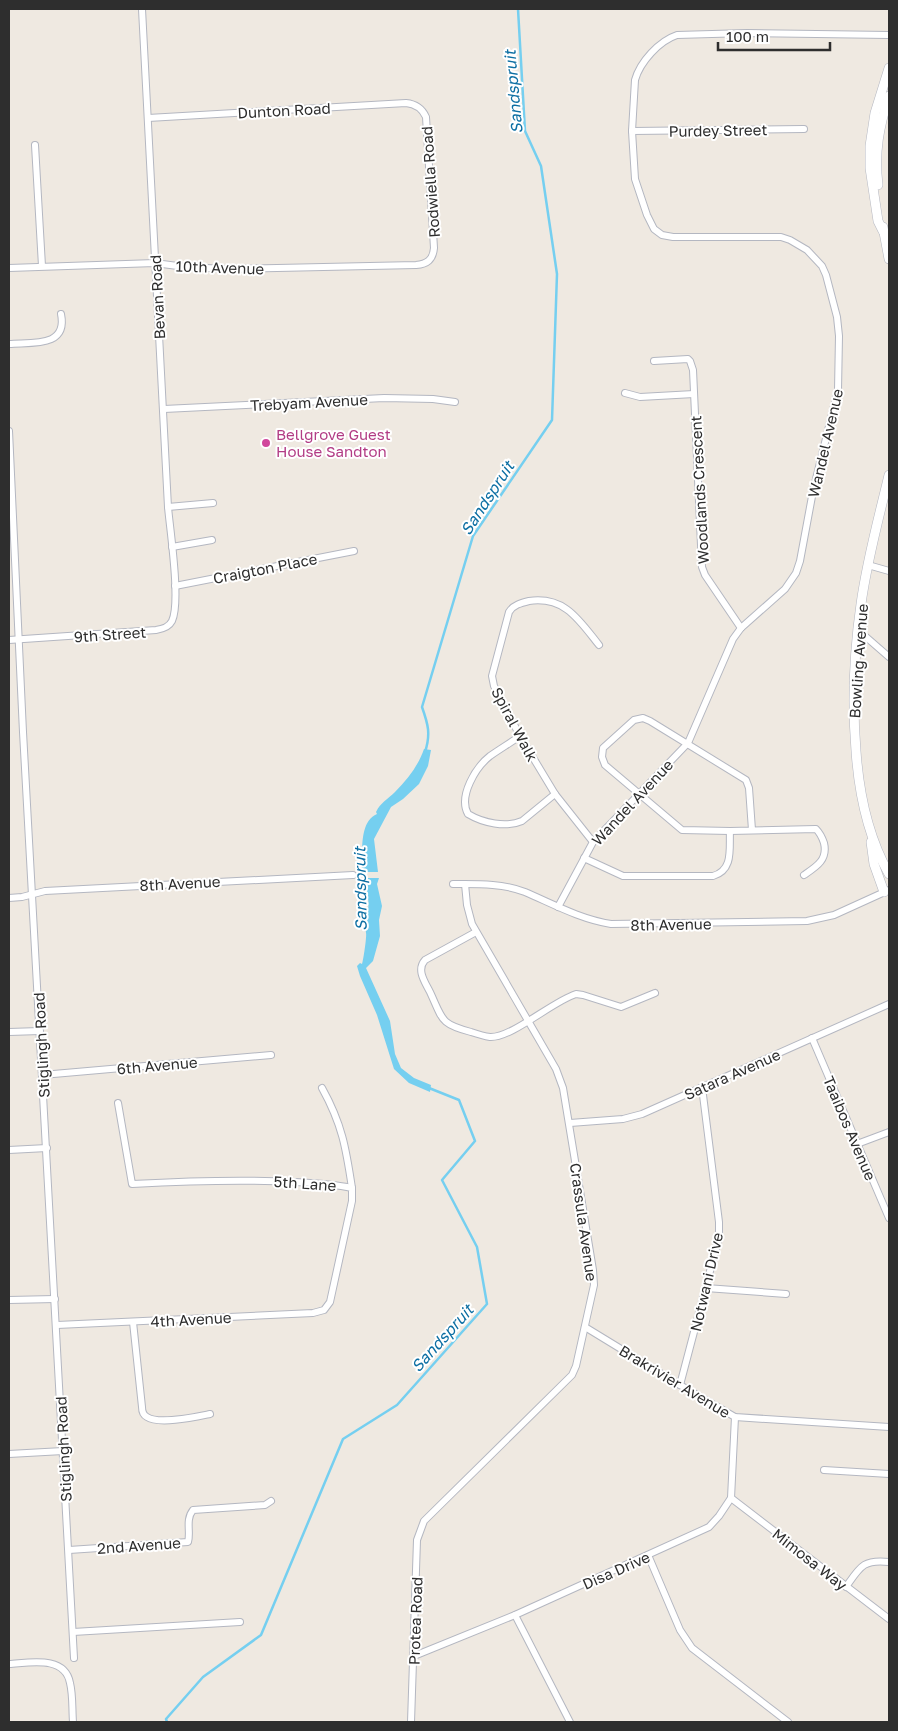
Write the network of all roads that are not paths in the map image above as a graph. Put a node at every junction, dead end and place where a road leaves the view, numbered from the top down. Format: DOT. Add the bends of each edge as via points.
graph roads {
  1 [pos="142,9"];
  2 [pos="889,35"];
  3 [pos="889,68"];
  4 [pos="889,96"];
  5 [pos="418,106"];
  6 [pos="148,118"];
  7 [pos="804,130"];
  8 [pos="632,131"];
  9 [pos="35,145"];
  10 [pos="883,231"];
  11 [pos="889,259"];
  12 [pos="431,260"];
  13 [pos="155,262"];
  14 [pos="42,266"];
  15 [pos="9,268"];
  16 [pos="61,314"];
  17 [pos="9,344"];
  18 [pos="654,361"];
  19 [pos="625,393"];
  20 [pos="694,394"];
  21 [pos="454,402"];
  22 [pos="164,409"];
  23 [pos="9,431"];
  24 [pos="889,474"];
  25 [pos="213,503"];
  26 [pos="168,507"];
  27 [pos="212,540"];
  28 [pos="172,547"];
  29 [pos="354,551"];
  30 [pos="868,565"];
  31 [pos="889,571"];
  32 [pos="175,586"];
  33 [pos="741,628"];
  34 [pos="858,630"];
  35 [pos="9,640"];
  36 [pos="20,640"];
  37 [pos="599,645"];
  38 [pos="889,657"];
  39 [pos="520,736"];
  40 [pos="688,743"];
  41 [pos="556,794"];
  42 [pos="640,794"];
  43 [pos="752,830"];
  44 [pos="730,831"];
  45 [pos="871,834"];
  46 [pos="593,842"];
  47 [pos="584,858"];
  48 [pos="889,874"];
  49 [pos="353,875"];
  50 [pos="804,875"];
  51 [pos="453,884"];
  52 [pos="465,884"];
  53 [pos="886,891"];
  54 [pos="33,894"];
  55 [pos="9,898"];
  56 [pos="558,907"];
  57 [pos="476,932"];
  58 [pos="655,993"];
  59 [pos="889,1004"];
  60 [pos="529,1021"];
  61 [pos="40,1031"];
  62 [pos="9,1032"];
  63 [pos="812,1038"];
  64 [pos="271,1055"];
  65 [pos="42,1075"];
  66 [pos="322,1088"];
  67 [pos="701,1088"];
  68 [pos="118,1104"];
  69 [pos="570,1123"];
  70 [pos="889,1132"];
  71 [pos="857,1144"];
  72 [pos="47,1148"];
  73 [pos="9,1150"];
  74 [pos="352,1188"];
  75 [pos="889,1218"];
  76 [pos="706,1288"];
  77 [pos="786,1294"];
  78 [pos="55,1299"];
  79 [pos="9,1300"];
  80 [pos="324,1310"];
  81 [pos="133,1322"];
  82 [pos="57,1325"];
  83 [pos="585,1326"];
  84 [pos="680,1385"];
  85 [pos="210,1414"];
  86 [pos="735,1417"];
  87 [pos="889,1427"];
  88 [pos="63,1451"];
  89 [pos="9,1454"];
  90 [pos="824,1470"];
  91 [pos="889,1474"];
  92 [pos="730,1498"];
  93 [pos="270,1501"];
  94 [pos="424,1521"];
  95 [pos="69,1550"];
  96 [pos="648,1555"];
  97 [pos="889,1562"];
  98 [pos="846,1587"];
  99 [pos="515,1615"];
  100 [pos="889,1620"];
  101 [pos="240,1622"];
  102 [pos="73,1632"];
  103 [pos="414,1656"];
  104 [pos="74,1658"];
  105 [pos="9,1664"];
  106 [pos="73,1722"];
  107 [pos="411,1722"];
  108 [pos="570,1722"];
  109 [pos="788,1722"];
  1 -- 6 [label="street, Bevan Road"];
  2 -- 8 [label="street, Wandel Avenue" via="747,33 672,37 658,47 637,72"];
  3 -- 10 [label="main road" via="875,113 870,146 870,168 878,220"];
  4 -- 10 [label="main road" via="876,150"];
  5 -- 6 [label="street, Dunton Road" via="406,103"];
  5 -- 12 [label="street, Rodwiella Road" via="426,117 434,248"];
  6 -- 13 [label="street, Bevan Road"];
  7 -- 8 [label="street, Purdey Street"];
  8 -- 33 [label="street, Wandel Avenue" via="635,179 647,215 658,232 672,237 781,237 790,240 807,250 822,266 837,317 838,390 800,561 785,590"];
  9 -- 14 [label="street"];
  10 -- 11 [label="main road"];
  12 -- 13 [label="street, 10th Avenue" via="416,265 274,269 185,268"];
  13 -- 14 [label="street, 10th Avenue"];
  13 -- 22 [label="street, Bevan Road"];
  14 -- 15 [label="street, 10th Avenue"];
  16 -- 17 [label="street" via="63,321 57,337"];
  18 -- 20 [label="street, Woodlands Crescent" via="688,359 693,370"];
  19 -- 20 [label="street" via="640,397"];
  20 -- 33 [label="street, Woodlands Crescent" via="702,568"];
  21 -- 22 [label="street, Trebyam Avenue" via="403,398"];
  22 -- 26 [label="street, Bevan Road"];
  23 -- 36 [label="street, Stiglingh Road"];
  24 -- 30 [label="main road, Bowling Avenue"];
  25 -- 26 [label="street"];
  26 -- 28 [label="street, Bevan Road"];
  27 -- 28 [label="street"];
  28 -- 32 [label="street, Bevan Road"];
  29 -- 32 [label="street, Craigton Place"];
  30 -- 31 [label="street"];
  30 -- 34 [label="main road, Bowling Avenue"];
  32 -- 36 [label="street, 9th Street" via="173,618 163,629"];
  33 -- 40 [label="street, Wandel Avenue" via="733,639"];
  34 -- 38 [label="street"];
  34 -- 45 [label="main road, Bowling Avenue" via="853,686 854,723 859,781"];
  35 -- 36 [label="street, 9th Street"];
  36 -- 54 [label="street, Stiglingh Road"];
  37 -- 39 [label="street, Spiral Walk" via="574,614 556,603 536,600 511,608 492,676"];
  39 -- 41 [label="street, Spiral Walk"];
  39 -- 41 [label="street" via="486,760 471,781 464,804 468,814 502,824 516,823"];
  40 -- 42 [label="street, Wandel Avenue"];
  40 -- 42 [label="street" via="650,721 638,718 603,748 605,765"];
  40 -- 43 [label="street" via="746,780 750,788"];
  41 -- 46 [label="street, Spiral Walk"];
  42 -- 44 [label="street" via="682,830"];
  42 -- 46 [label="street, Wandel Avenue"];
  43 -- 44 [label="street"];
  43 -- 50 [label="street" via="816,829 822,837 825,853 819,865"];
  44 -- 47 [label="street" via="728,865 713,876 624,876"];
  45 -- 48 [label="main road, Bowling Avenue"];
  45 -- 53 [label="main road" via="872,857"];
  46 -- 47 [label="street, Wandel Avenue"];
  47 -- 56 [label="street, Wandel Avenue"];
  49 -- 54 [label="street, 8th Avenue" via="45,890"];
  51 -- 52 [label="street, 8th Avenue"];
  52 -- 56 [label="street, 8th Avenue" via="496,885"];
  52 -- 57 [label="street, Crassula Avenue" via="467,905"];
  53 -- 56 [label="street, 8th Avenue" via="834,915 790,923 611,924 595,922"];
  54 -- 55 [label="street, 8th Avenue"];
  54 -- 61 [label="street, Stiglingh Road"];
  57 -- 60 [label="street, Crassula Avenue"];
  57 -- 60 [label="street" via="423,963 422,975 442,1018 453,1027 490,1037"];
  58 -- 60 [label="street" via="622,1007 576,994"];
  59 -- 63 [label="street, Satara Avenue"];
  60 -- 69 [label="street, Crassula Avenue" via="556,1069"];
  61 -- 62 [label="street"];
  61 -- 65 [label="street, Stiglingh Road"];
  63 -- 67 [label="street, Satara Avenue"];
  63 -- 71 [label="street, Taaibos Avenue"];
  64 -- 65 [label="street, 6th Avenue"];
  65 -- 72 [label="street, Stiglingh Road"];
  66 -- 74 [label="street" via="339,1123"];
  67 -- 69 [label="street, Satara Avenue" via="642,1114"];
  67 -- 76 [label="street, Notwani Drive" via="719,1222 717,1248"];
  68 -- 74 [label="street, 5th Lane" via="132,1184 251,1179"];
  69 -- 83 [label="street, Crassula Avenue" via="594,1276"];
  70 -- 71 [label="street"];
  71 -- 75 [label="street, Taaibos Avenue"];
  72 -- 73 [label="street"];
  72 -- 78 [label="street, Stiglingh Road"];
  74 -- 80 [label="street, 5th Lane" via="330,1302"];
  76 -- 77 [label="street"];
  76 -- 84 [label="street, Notwani Drive"];
  78 -- 79 [label="street"];
  78 -- 82 [label="street, Stiglingh Road"];
  80 -- 81 [label="street, 4th Avenue"];
  81 -- 82 [label="street, 4th Avenue"];
  81 -- 85 [label="street" via="144,1416 160,1420"];
  82 -- 88 [label="street, Stiglingh Road"];
  83 -- 84 [label="street, Brakrivier Avenue"];
  83 -- 94 [label="street, Crassula Avenue" via="572,1375"];
  84 -- 86 [label="street, Brakrivier Avenue"];
  86 -- 87 [label="street, Brakrivier Avenue"];
  86 -- 92 [label="street"];
  88 -- 89 [label="street"];
  88 -- 95 [label="street, Stiglingh Road"];
  90 -- 91 [label="street"];
  92 -- 96 [label="street, Disa Drive" via="719,1516 704,1530"];
  92 -- 98 [label="street, Mimosa Way"];
  93 -- 95 [label="street, 2nd Avenue" via="265,1505 193,1510 189,1519 188,1542"];
  94 -- 103 [label="street, Protea Road" via="417,1540"];
  95 -- 102 [label="street, Stiglingh Road"];
  96 -- 99 [label="street, Disa Drive"];
  96 -- 109 [label="street" via="680,1630 692,1648"];
  97 -- 98 [label="street" via="865,1563"];
  98 -- 100 [label="street, Mimosa Way"];
  99 -- 103 [label="street, Disa Drive"];
  99 -- 108 [label="street"];
  101 -- 102 [label="street"];
  102 -- 104 [label="street, Stiglingh Road"];
  103 -- 107 [label="street, Protea Road"];
  105 -- 106 [label="street" via="44,1662 56,1664 65,1672 70,1681"];
}
